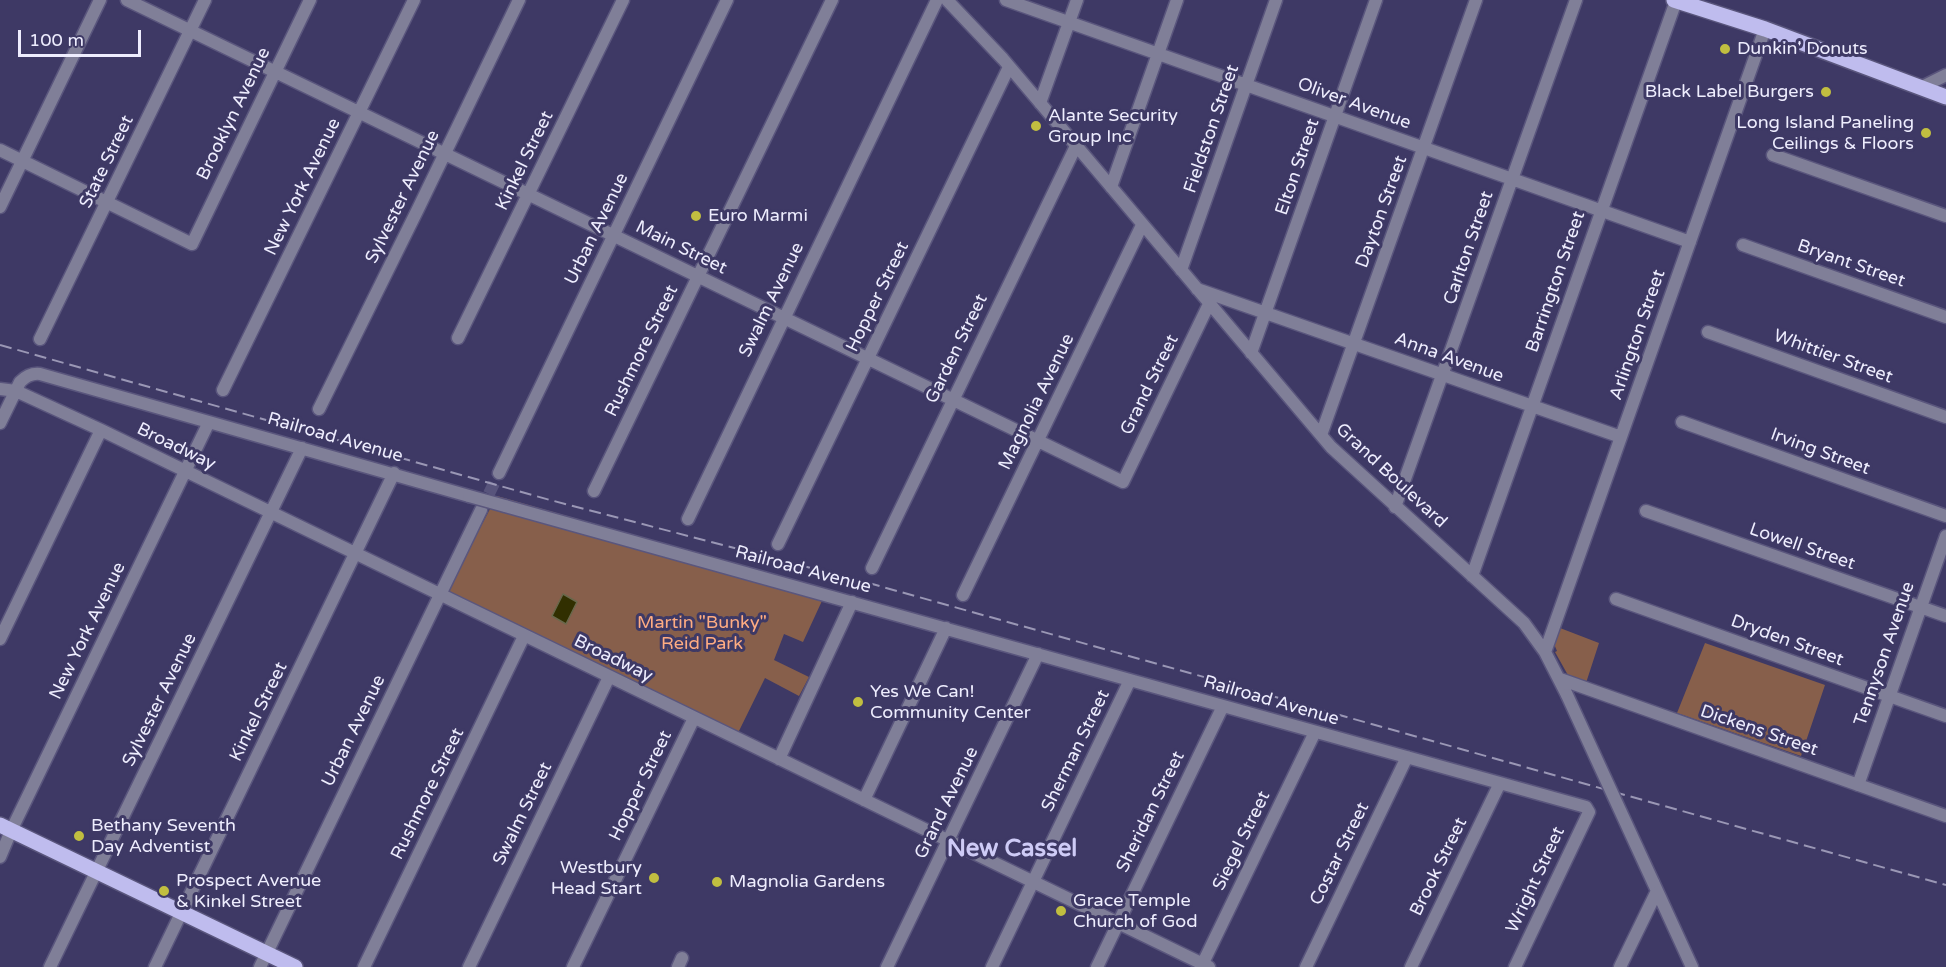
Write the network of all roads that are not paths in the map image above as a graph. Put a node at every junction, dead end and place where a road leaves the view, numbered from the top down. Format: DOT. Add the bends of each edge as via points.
graph roads {
  1 [pos="100,0"];
  2 [pos="127,0"];
  3 [pos="205,0"];
  4 [pos="310,0"];
  5 [pos="414,0"];
  6 [pos="519,0"];
  7 [pos="623,0"];
  8 [pos="728,0"];
  9 [pos="832,0"];
  10 [pos="937,0"];
  11 [pos="947,0"];
  12 [pos="1006,0"];
  13 [pos="1077,0"];
  14 [pos="1177,0"];
  15 [pos="1276,0"];
  16 [pos="1376,0"];
  17 [pos="1476,0"];
  18 [pos="1575,0"];
  19 [pos="1675,0"];
  20 [pos="1069,22"];
  21 [pos="1765,29"];
  22 [pos="190,30"];
  23 [pos="1158,54"];
  24 [pos="1009,67"];
  25 [pos="275,71"];
  26 [pos="1946,75"];
  27 [pos="1246,85"];
  28 [pos="1920,88"];
  29 [pos="1946,97"];
  30 [pos="1040,103"];
  31 [pos="360,112"];
  32 [pos="1335,116"];
  33 [pos="1076,146"];
  34 [pos="1424,148"];
  35 [pos="0,150"];
  36 [pos="445,153"];
  37 [pos="1773,155"];
  38 [pos="22,161"];
  39 [pos="1512,179"];
  40 [pos="1111,187"];
  41 [pos="529,194"];
  42 [pos="107,202"];
  43 [pos="0,207"];
  44 [pos="1600,211"];
  45 [pos="1946,216"];
  46 [pos="1142,225"];
  47 [pos="614,235"];
  48 [pos="1690,242"];
  49 [pos="1743,245"];
  50 [pos="1181,270"];
  51 [pos="699,276"];
  52 [pos="1196,288"];
  53 [pos="1209,304"];
  54 [pos="1266,312"];
  55 [pos="783,317"];
  56 [pos="1946,317"];
  57 [pos="1708,332"];
  58 [pos="458,338"];
  59 [pos="40,339"];
  60 [pos="1354,343"];
  61 [pos="1251,353"];
  62 [pos="868,358"];
  63 [pos="1443,375"];
  64 [pos="0,389"];
  65 [pos="223,390"];
  66 [pos="16,391"];
  67 [pos="953,399"];
  68 [pos="1532,406"];
  69 [pos="319,409"];
  70 [pos="1946,417"];
  71 [pos="209,422"];
  72 [pos="1682,422"];
  73 [pos="0,423"];
  74 [pos="101,430"];
  75 [pos="1322,435"];
  76 [pos="1621,437"];
  77 [pos="1038,440"];
  78 [pos="302,448"];
  79 [pos="185,471"];
  80 [pos="394,473"];
  81 [pos="499,473"];
  82 [pos="1123,482"];
  83 [pos="594,491"];
  84 [pos="1395,507"];
  85 [pos="481,510"];
  86 [pos="1646,511"];
  87 [pos="271,513"];
  88 [pos="1946,516"];
  89 [pos="688,519"];
  90 [pos="1946,536"];
  91 [pos="778,544"];
  92 [pos="355,554"];
  93 [pos="872,568"];
  94 [pos="1472,576"];
  95 [pos="440,595"];
  96 [pos="963,595"];
  97 [pos="1616,599"];
  98 [pos="852,602"];
  99 [pos="1921,607"];
  100 [pos="1946,616"];
  101 [pos="946,628"];
  102 [pos="524,636"];
  103 [pos="0,639"];
  104 [pos="1545,652"];
  105 [pos="1038,654"];
  106 [pos="609,677"];
  107 [pos="1560,679"];
  108 [pos="1131,680"];
  109 [pos="1889,696"];
  110 [pos="1223,706"];
  111 [pos="1946,716"];
  112 [pos="694,718"];
  113 [pos="1315,732"];
  114 [pos="1407,757"];
  115 [pos="779,759"];
  116 [pos="1500,783"];
  117 [pos="1858,785"];
  118 [pos="864,800"];
  119 [pos="1588,809"];
  120 [pos="1946,816"];
  121 [pos="5,828"];
  122 [pos="948,841"];
  123 [pos="0,856"];
  124 [pos="97,872"];
  125 [pos="1033,882"];
  126 [pos="1655,887"];
  127 [pos="182,912"];
  128 [pos="1118,923"];
  129 [pos="263,960"];
  130 [pos="1205,966"];
  131 [pos="50,967"];
  132 [pos="155,967"];
  133 [pos="295,967"];
  134 [pos="364,967"];
  135 [pos="469,967"];
  136 [pos="573,967"];
  137 [pos="887,967"];
  138 [pos="992,967"];
  139 [pos="1097,967"];
  140 [pos="1306,967"];
  141 [pos="1411,967"];
  142 [pos="1515,967"];
  143 [pos="1620,967"];
  144 [pos="1692,967"];
  1 -- 38 [label="street"];
  2 -- 22 [label="street, Main Street"];
  3 -- 22 [label="street, State Street"];
  4 -- 25 [label="street, Brooklyn Avenue"];
  5 -- 31 [label="street, New York Avenue"];
  6 -- 36 [label="street, Sylvester Avenue"];
  7 -- 41 [label="street, Kinkel Street"];
  8 -- 47 [label="street, Urban Avenue"];
  9 -- 51 [label="street, Rushmore Street"];
  10 -- 55 [label="street, Swalm Avenue"];
  11 -- 24 [label="street, Grand Boulevard"];
  12 -- 20 [label="street, Oliver Avenue"];
  13 -- 20 [label="street"];
  14 -- 23 [label="street"];
  15 -- 27 [label="street, Fieldston Street"];
  16 -- 32 [label="street, Elton Street"];
  17 -- 34 [label="street, Dayton Street"];
  18 -- 39 [label="street, Carlton Street"];
  19 -- 21 [label="main road"];
  19 -- 44 [label="street, Barrington Street"];
  20 -- 23 [label="street, Oliver Avenue"];
  20 -- 30 [label="street"];
  21 -- 28 [label="main road"];
  21 -- 48 [label="street, Arlington Street"];
  22 -- 25 [label="street, Main Street"];
  22 -- 42 [label="street, State Street"];
  23 -- 27 [label="street, Oliver Avenue"];
  23 -- 40 [label="street"];
  24 -- 30 [label="street, Grand Boulevard"];
  24 -- 62 [label="street, Hopper Street"];
  25 -- 31 [label="street, Main Street"];
  25 -- 42 [label="street, Brooklyn Avenue" via="192,244"];
  26 -- 28 [label="street"];
  27 -- 32 [label="street, Oliver Avenue"];
  27 -- 50 [label="street, Fieldston Street"];
  28 -- 29 [label="main road"];
  30 -- 33 [label="street, Grand Boulevard"];
  31 -- 36 [label="street, Main Street"];
  31 -- 65 [label="street, New York Avenue"];
  32 -- 34 [label="street, Oliver Avenue"];
  32 -- 54 [label="street, Elton Street"];
  33 -- 40 [label="street, Grand Boulevard"];
  33 -- 67 [label="street, Garden Street"];
  34 -- 39 [label="street, Oliver Avenue"];
  34 -- 60 [label="street, Dayton Street"];
  35 -- 38 [label="street"];
  36 -- 41 [label="street, Main Street"];
  36 -- 69 [label="street, Sylvester Avenue"];
  37 -- 45 [label="street"];
  38 -- 42 [label="street"];
  38 -- 43 [label="street"];
  39 -- 44 [label="street, Oliver Avenue"];
  39 -- 63 [label="street, Carlton Street"];
  40 -- 46 [label="street, Grand Boulevard"];
  41 -- 47 [label="street, Main Street"];
  41 -- 58 [label="street, Kinkel Street"];
  42 -- 59 [label="street, State Street"];
  44 -- 48 [label="street, Oliver Avenue"];
  44 -- 68 [label="street, Barrington Street"];
  46 -- 50 [label="street, Grand Boulevard"];
  46 -- 77 [label="street, Magnolia Avenue"];
  47 -- 51 [label="street, Main Street"];
  47 -- 81 [label="street, Urban Avenue"];
  48 -- 76 [label="street, Arlington Street"];
  49 -- 56 [label="street, Bryant Street"];
  50 -- 52 [label="street, Grand Boulevard"];
  51 -- 55 [label="street, Main Street"];
  51 -- 83 [label="street, Rushmore Street"];
  52 -- 53 [label="street, Grand Boulevard"];
  52 -- 54 [label="street, Anna Avenue"];
  53 -- 61 [label="street, Grand Boulevard"];
  53 -- 82 [label="street, Grand Street"];
  54 -- 60 [label="street, Anna Avenue"];
  54 -- 61 [label="street"];
  55 -- 62 [label="street, Main Street"];
  55 -- 89 [label="street, Swalm Avenue"];
  57 -- 70 [label="street, Whittier Street"];
  60 -- 63 [label="street, Anna Avenue"];
  60 -- 75 [label="street, Dayton Street"];
  61 -- 75 [label="street, Grand Boulevard"];
  62 -- 67 [label="street, Main Street"];
  62 -- 91 [label="street, Hopper Street"];
  63 -- 68 [label="street, Anna Avenue"];
  63 -- 84 [label="street, Carlton Street"];
  64 -- 66 [label="street, Broadway"];
  66 -- 71 [label="street, Railroad Avenue" via="24,378 34,373"];
  66 -- 73 [label="street"];
  66 -- 74 [label="street, Broadway"];
  67 -- 77 [label="street, Main Street"];
  67 -- 93 [label="street, Garden Street"];
  68 -- 76 [label="street, Anna Avenue"];
  68 -- 94 [label="street, Barrington Street"];
  71 -- 78 [label="street, Railroad Avenue"];
  71 -- 79 [label="street, New York Avenue"];
  72 -- 88 [label="street, Irving Street"];
  74 -- 79 [label="street, Broadway"];
  74 -- 103 [label="street"];
  75 -- 84 [label="street, Grand Boulevard" via="1348,465"];
  76 -- 104 [label="street, Arlington Street"];
  77 -- 82 [label="street, Main Street"];
  77 -- 96 [label="street, Magnolia Avenue"];
  78 -- 80 [label="street, Railroad Avenue"];
  78 -- 87 [label="street, Sylvester Avenue"];
  79 -- 87 [label="street, Broadway"];
  79 -- 121 [label="street, New York Avenue"];
  80 -- 92 [label="street, Kinkel Street"];
  80 -- 98 [label="street, Railroad Avenue, bridge"];
  84 -- 94 [label="street, Grand Boulevard"];
  85 -- 95 [label="street, Urban Avenue"];
  86 -- 99 [label="street, Lowell Street"];
  87 -- 92 [label="street, Broadway"];
  87 -- 124 [label="street, Sylvester Avenue"];
  90 -- 99 [label="street, Tennyson Avenue"];
  92 -- 95 [label="street, Broadway"];
  92 -- 127 [label="street, Kinkel Street"];
  94 -- 104 [label="street, Grand Boulevard" via="1524,623"];
  95 -- 102 [label="street, Broadway"];
  95 -- 129 [label="street, Urban Avenue"];
  97 -- 109 [label="street, Dryden Street"];
  98 -- 101 [label="street, Railroad Avenue"];
  98 -- 115 [label="street"];
  99 -- 100 [label="street, Lowell Street"];
  99 -- 109 [label="street, Tennyson Avenue"];
  101 -- 105 [label="street, Railroad Avenue"];
  101 -- 118 [label="street"];
  102 -- 106 [label="street, Broadway"];
  102 -- 134 [label="street, Rushmore Street"];
  104 -- 107 [label="street, Grand Boulevard"];
  105 -- 108 [label="street, Railroad Avenue"];
  105 -- 122 [label="street, Grand Avenue"];
  106 -- 112 [label="street, Broadway"];
  106 -- 135 [label="street, Swalm Street"];
  107 -- 117 [label="street, Dickens Street"];
  107 -- 126 [label="street, Grand Boulevard, bridge"];
  108 -- 110 [label="street, Railroad Avenue"];
  108 -- 125 [label="street, Sherman Street"];
  109 -- 111 [label="street, Dryden Street"];
  109 -- 117 [label="street, Tennyson Avenue"];
  110 -- 113 [label="street, Railroad Avenue"];
  110 -- 128 [label="street, Sheridan Street"];
  112 -- 115 [label="street, Broadway"];
  112 -- 136 [label="street, Hopper Street"];
  113 -- 114 [label="street, Railroad Avenue"];
  113 -- 130 [label="street, Siegel Street"];
  114 -- 116 [label="street, Railroad Avenue"];
  114 -- 140 [label="street, Costar Street"];
  115 -- 118 [label="street, Broadway"];
  116 -- 119 [label="street, Railroad Avenue"];
  116 -- 141 [label="street, Brook Street"];
  117 -- 120 [label="street, Dickens Street"];
  118 -- 122 [label="street, Broadway"];
  119 -- 142 [label="street, Wright Street"];
  121 -- 123 [label="street, New York Avenue"];
  121 -- 124 [label="main road"];
  122 -- 125 [label="street, Broadway"];
  122 -- 137 [label="street, Grand Avenue"];
  124 -- 127 [label="main road"];
  124 -- 131 [label="street, Sylvester Avenue"];
  125 -- 128 [label="street, Broadway"];
  125 -- 138 [label="street, Sherman Street"];
  126 -- 143 [label="street"];
  126 -- 144 [label="street, Grand Boulevard"];
  127 -- 129 [label="main road"];
  127 -- 132 [label="street, Kinkel Street"];
  128 -- 130 [label="street, Broadway"];
  128 -- 139 [label="street, Sheridan Street"];
  129 -- 133 [label="main road"];
}
